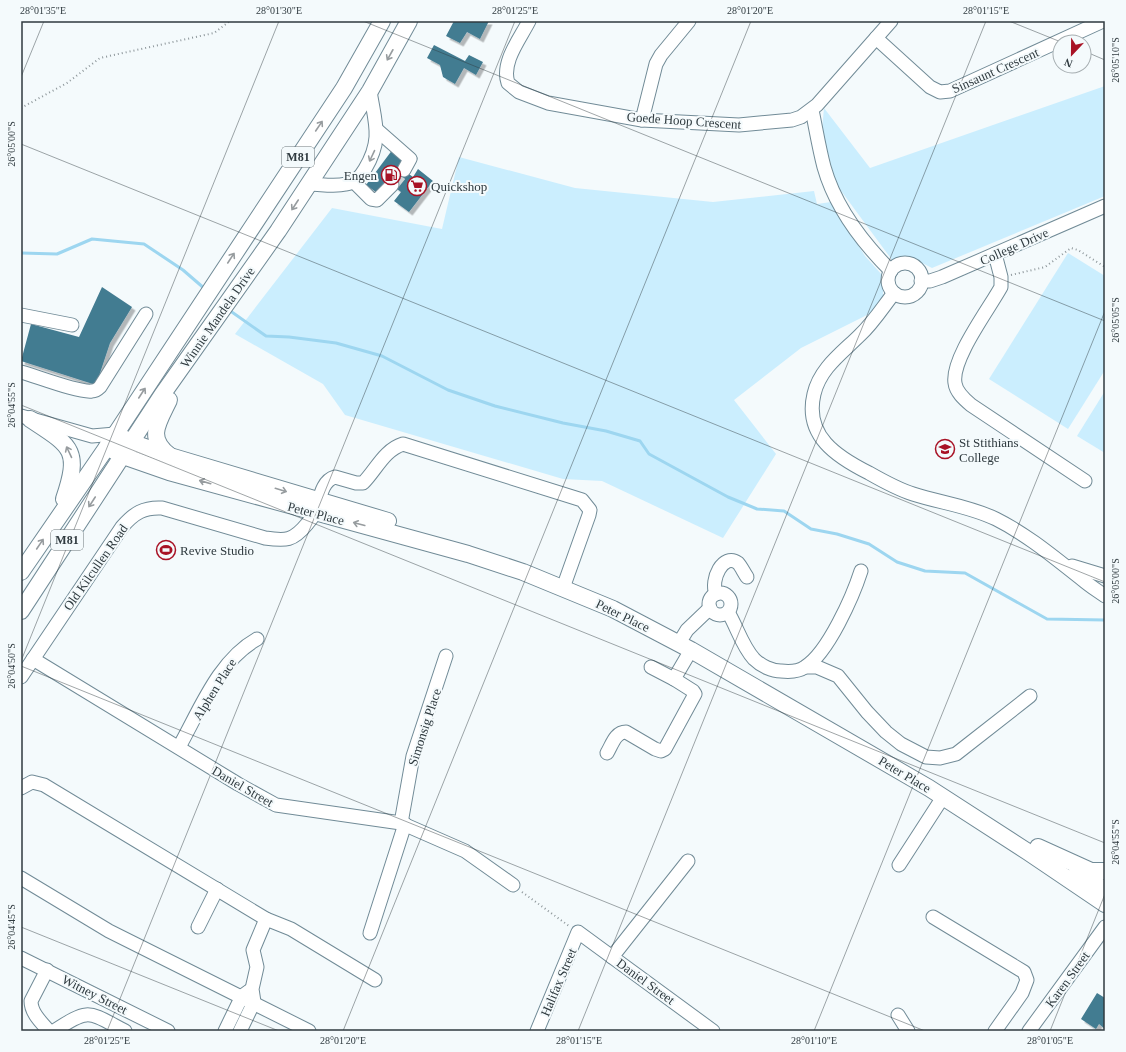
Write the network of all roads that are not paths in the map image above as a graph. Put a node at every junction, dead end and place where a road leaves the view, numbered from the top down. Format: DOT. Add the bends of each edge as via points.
graph roads {
  1 [pos="382,21"];
  2 [pos="409,21"];
  3 [pos="529,21"];
  4 [pos="689,21"];
  5 [pos="891,21"];
  6 [pos="1103,21"];
  7 [pos="876,38"];
  8 [pos="370,91"];
  9 [pos="812,110"];
  10 [pos="642,120"];
  11 [pos="377,130"];
  12 [pos="404,170"];
  13 [pos="354,182"];
  14 [pos="309,184"];
  15 [pos="392,185"];
  16 [pos="1105,206"];
  17 [pos="995,254"];
  18 [pos="891,271"];
  19 [pos="921,281"];
  20 [pos="894,293"];
  21 [pos="146,314"];
  22 [pos="21,315"];
  23 [pos="72,325"];
  24 [pos="190,357"];
  25 [pos="21,372"];
  26 [pos="25,417"];
  27 [pos="111,441"];
  28 [pos="127,449"];
  29 [pos="170,456"];
  30 [pos="1084,481"];
  31 [pos="317,507"];
  32 [pos="58,516"];
  33 [pos="1059,560"];
  34 [pos="861,571"];
  35 [pos="21,572"];
  36 [pos="1105,576"];
  37 [pos="747,577"];
  38 [pos="565,583"];
  39 [pos="716,594"];
  40 [pos="1105,596"];
  41 [pos="710,608"];
  42 [pos="21,611"];
  43 [pos="728,612"];
  44 [pos="257,640"];
  45 [pos="685,643"];
  46 [pos="820,651"];
  47 [pos="446,656"];
  48 [pos="33,659"];
  49 [pos="651,667"];
  50 [pos="806,667"];
  51 [pos="831,672"];
  52 [pos="21,677"];
  53 [pos="674,679"];
  54 [pos="1030,696"];
  55 [pos="179,747"];
  56 [pos="607,753"];
  57 [pos="21,788"];
  58 [pos="943,797"];
  59 [pos="403,824"];
  60 [pos="1038,847"];
  61 [pos="688,861"];
  62 [pos="899,865"];
  63 [pos="1105,871"];
  64 [pos="21,878"];
  65 [pos="513,885"];
  66 [pos="217,889"];
  67 [pos="1105,890"];
  68 [pos="1105,904"];
  69 [pos="933,917"];
  70 [pos="266,919"];
  71 [pos="198,927"];
  72 [pos="1105,927"];
  73 [pos="578,932"];
  74 [pos="370,933"];
  75 [pos="612,957"];
  76 [pos="21,958"];
  77 [pos="47,970"];
  78 [pos="375,980"];
  79 [pos="247,992"];
  80 [pos="254,1002"];
  81 [pos="898,1015"];
  82 [pos="49,1031"];
  83 [pos="54,1031"];
  84 [pos="125,1031"];
  85 [pos="168,1031"];
  86 [pos="225,1031"];
  87 [pos="240,1031"];
  88 [pos="309,1031"];
  89 [pos="537,1031"];
  90 [pos="713,1031"];
  91 [pos="908,1031"];
  92 [pos="995,1031"];
  93 [pos="1029,1031"];
  27 -- 1 [label="main road, Winnie Mandela Drive / M81, one-way" via="344,88"];
  2 -- 8 [label="main road, Winnie Mandela Drive / M81, one-way"];
  3 -- 10 [label="street, Goede Hoop Crescent" via="506,69 508,82 514,88 548,103"];
  4 -- 10 [label="street" via="656,64"];
  5 -- 7 [label="street, Goede Hoop Crescent"];
  6 -- 7 [label="street, Sinsaunt Crescent" via="944,92 930,87"];
  7 -- 9 [label="street, Goede Hoop Crescent"];
  8 -- 11 [label="street"];
  8 -- 14 [label="main road, Winnie Mandela Drive / M81"];
  9 -- 10 [label="street, Goede Hoop Crescent" via="801,117 775,123 739,125"];
  9 -- 18 [label="street" via="824,167 833,191 861,236"];
  11 -- 12 [label="street" via="410,159"];
  11 -- 13 [label="street, one-way" via="378,139 373,155"];
  13 -- 14 [label="street" via="339,185"];
  13 -- 15 [label="street" via="374,200"];
  14 -- 24 [label="main road, Winnie Mandela Drive / M81, one-way"];
  16 -- 17 [label="street, College Drive"];
  17 -- 19 [label="street, College Drive" via="942,277"];
  17 -- 30 [label="street" via="1001,286 959,360 955,384 971,405"];
  18 -- 19 [label="street" via="899,265 910,265 918,271"];
  18 -- 20 [label="street" via="888,282"];
  19 -- 20 [label="street" via="918,291 914,294 903,297"];
  20 -- 33 [label="street" via="869,326 840,352 817,384 812,412 823,441 845,461 889,484 913,494 985,514 1013,529"];
  21 -- 25 [label="street" via="100,387 93,392"];
  22 -- 23 [label="street"];
  24 -- 28 [label="main road, Winnie Mandela Drive / M81"];
  24 -- 29 [label="main road" via="155,430 157,443"];
  26 -- 27 [label="street"];
  32 -- 26 [label="main road, one-way" via="71,477 73,462 60,438"];
  27 -- 28 [label="main road, Peter Place"];
  27 -- 32 [label="main road, Winnie Mandela Drive / M81"];
  28 -- 29 [label="main road, Peter Place"];
  31 -- 28 [label="main road, Peter Place, one-way" via="169,472"];
  28 -- 42 [label="main road, Winnie Mandela Drive / M81, one-way"];
  29 -- 31 [label="main road, Peter Place, one-way"];
  31 -- 38 [label="main road, Peter Place" via="530,563"];
  31 -- 38 [label="street, Old Kilcullen Road" via="325,486 333,478 363,483 375,465 394,449 403,444 413,446 582,500 590,510 589,515"];
  31 -- 48 [label="street, Old Kilcullen Road" via="296,536 281,540 265,538 162,508 137,512 122,527"];
  35 -- 32 [label="main road, Winnie Mandela Drive / M81, one-way"];
  33 -- 36 [label="street"];
  33 -- 40 [label="street"];
  34 -- 46 [label="street" via="850,603"];
  37 -- 39 [label="street" via="739,564 727,562 715,577"];
  38 -- 45 [label="main road, Peter Place" via="606,594"];
  39 -- 41 [label="street" via="710,600"];
  39 -- 43 [label="street" via="725,594 729,598 731,607"];
  41 -- 43 [label="street" via="718,614"];
  41 -- 45 [label="street"];
  43 -- 50 [label="street" via="746,648 764,667 792,672"];
  44 -- 55 [label="street, Alphen Place" via="243,647 228,663"];
  45 -- 53 [label="street"];
  45 -- 58 [label="main road, Peter Place"];
  45 -- 60 [label="main road, Peter Place"];
  46 -- 50 [label="street"];
  46 -- 51 [label="street"];
  47 -- 59 [label="street, Simonsig Place" via="413,756"];
  48 -- 52 [label="street, Old Kilcullen Road"];
  48 -- 55 [label="street, Daniel Street"];
  49 -- 53 [label="street"];
  50 -- 51 [label="street"];
  51 -- 54 [label="street" via="843,681 866,712 886,732 926,757 940,758 956,754"];
  53 -- 56 [label="street" via="693,690 694,694 665,749 655,749 622,732"];
  55 -- 59 [label="street, Daniel Street" via="276,805"];
  57 -- 66 [label="street" via="32,782 44,786"];
  58 -- 62 [label="street"];
  58 -- 68 [label="main road, Peter Place"];
  59 -- 65 [label="street, Daniel Street" via="465,851"];
  59 -- 74 [label="street, Simonsig Place"];
  60 -- 63 [label="main road" via="1091,872"];
  60 -- 67 [label="main road, Peter Place"];
  61 -- 75 [label="street"];
  64 -- 79 [label="street" via="109,931"];
  66 -- 70 [label="street"];
  66 -- 71 [label="street"];
  69 -- 92 [label="street" via="1024,972 1027,980 1022,993"];
  70 -- 78 [label="street" via="291,929"];
  70 -- 79 [label="street" via="253,950 257,967"];
  72 -- 93 [label="street, Karen Street"];
  73 -- 75 [label="street, Daniel Street"];
  73 -- 89 [label="street, Halifax Street"];
  75 -- 90 [label="street, Daniel Street"];
  76 -- 77 [label="street, Witney Street"];
  77 -- 82 [label="street" via="31,1001 31,1006"];
  77 -- 85 [label="street, Witney Street"];
  79 -- 80 [label="street"];
  79 -- 86 [label="street"];
  80 -- 87 [label="street"];
  80 -- 88 [label="street"];
  81 -- 91 [label="street"];
  83 -- 84 [label="street" via="78,1015 87,1014"];
}
